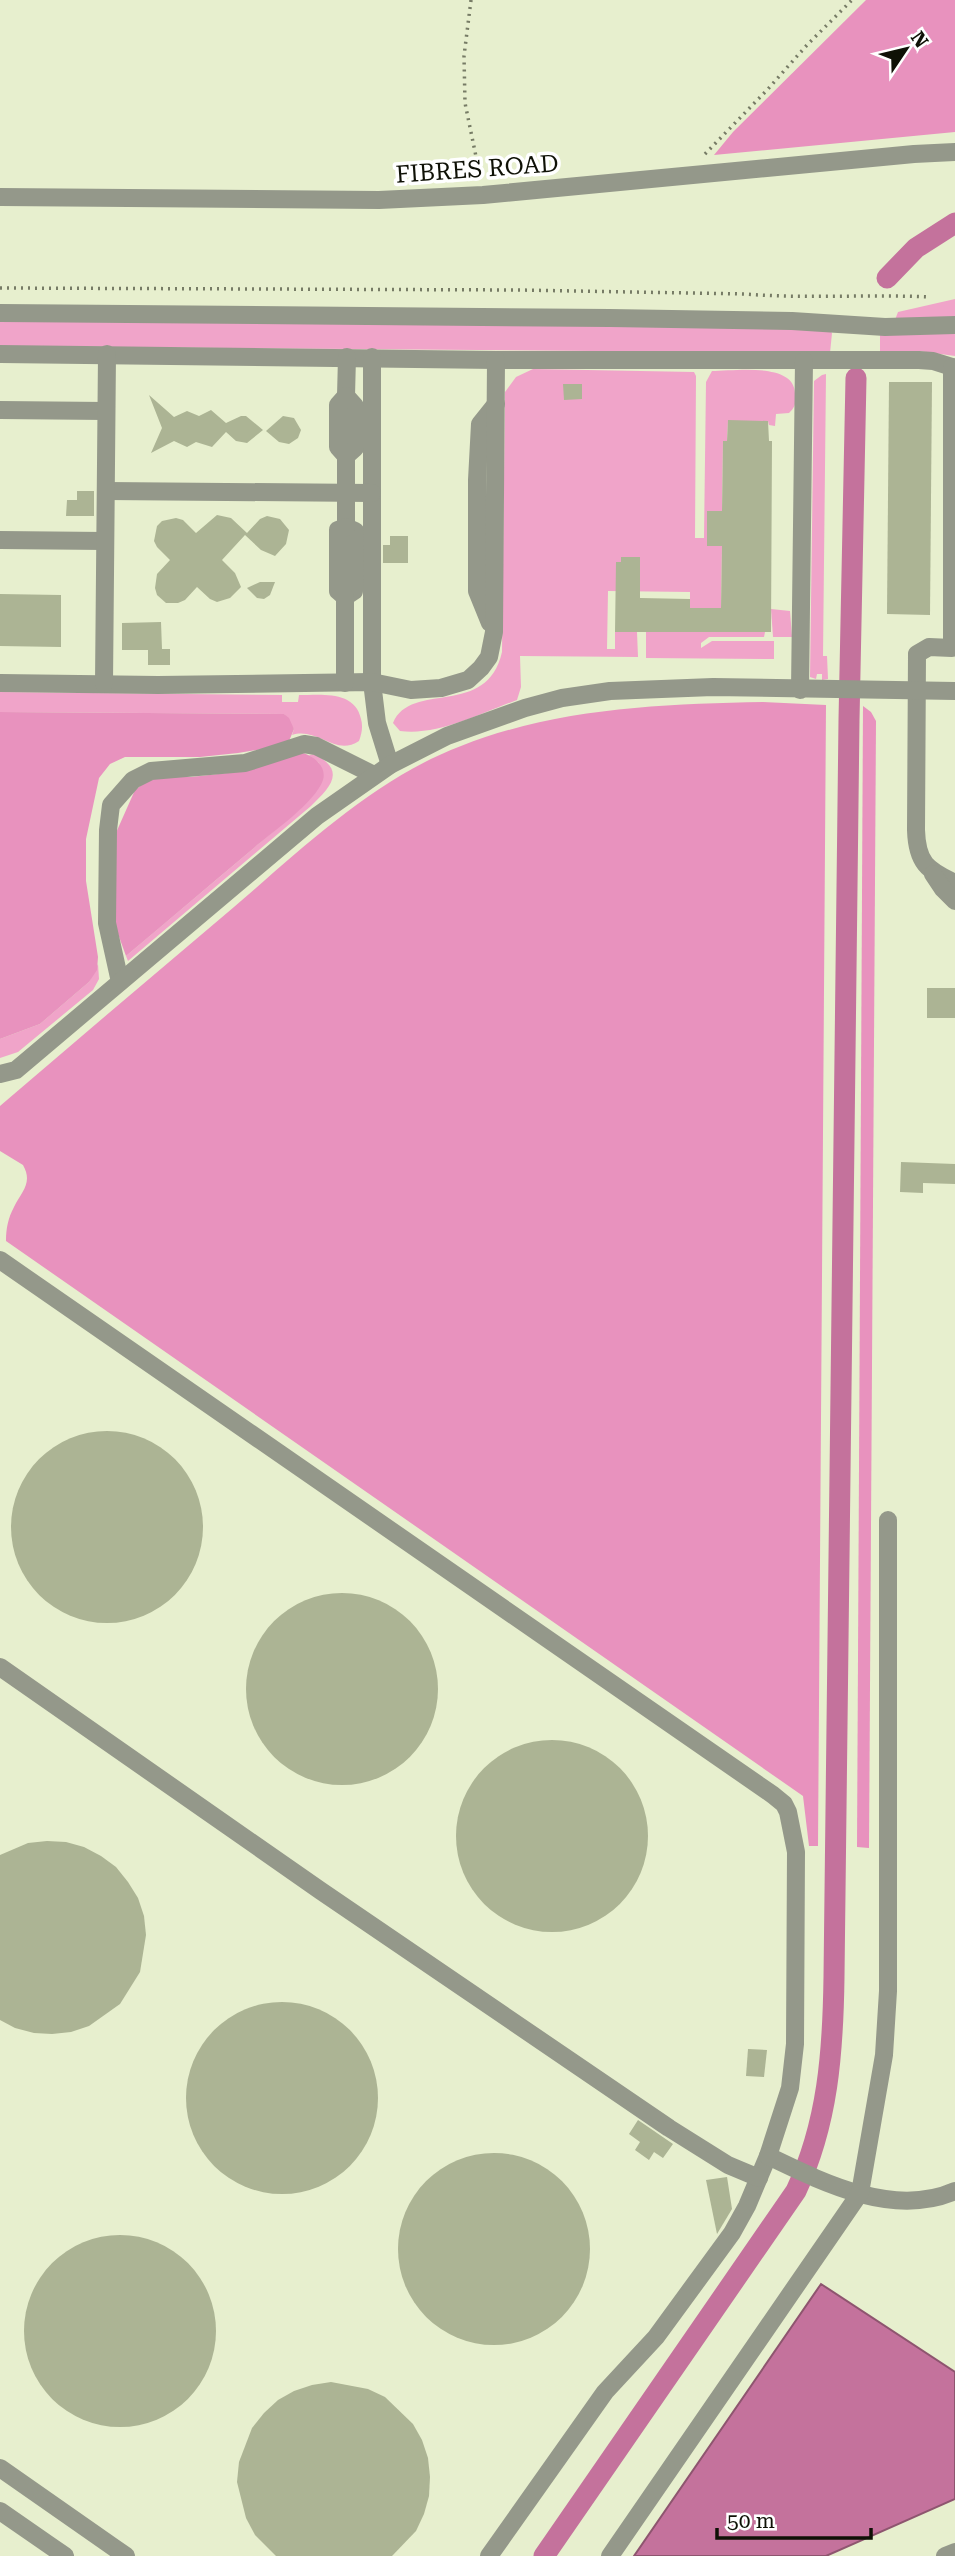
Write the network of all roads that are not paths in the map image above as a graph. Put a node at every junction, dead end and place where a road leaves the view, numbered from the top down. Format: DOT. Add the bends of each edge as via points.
graph roads {
  1 [pos="955,152"];
  2 [pos="0,197"];
  3 [pos="0,313"];
  4 [pos="955,325"];
  5 [pos="0,354"];
  6 [pos="107,354"];
  7 [pos="347,357"];
  8 [pos="372,357"];
  9 [pos="496,360"];
  10 [pos="804,361"];
  11 [pos="953,368"];
  12 [pos="0,410"];
  13 [pos="106,411"];
  14 [pos="106,491"];
  15 [pos="346,492"];
  16 [pos="372,493"];
  17 [pos="0,540"];
  18 [pos="105,541"];
  19 [pos="372,682"];
  20 [pos="0,683"];
  21 [pos="345,683"];
  22 [pos="104,684"];
  23 [pos="800,690"];
  24 [pos="917,691"];
  25 [pos="955,691"];
  26 [pos="390,765"];
  27 [pos="374,775"];
  28 [pos="932,872"];
  29 [pos="955,883"];
  30 [pos="955,901"];
  31 [pos="120,982"];
  32 [pos="0,1074"];
  33 [pos="0,1260"];
  34 [pos="888,1520"];
  35 [pos="0,1667"];
  36 [pos="775,2159"];
  37 [pos="759,2178"];
  38 [pos="955,2191"];
  39 [pos="860,2193"];
  40 [pos="0,2468"];
  41 [pos="0,2511"];
  42 [pos="955,2552"];
  43 [pos="65,2556"];
  44 [pos="126,2556"];
  45 [pos="489,2556"];
  46 [pos="610,2556"];
  47 [pos="945,2556"];
  1 -- 2 [label="street, FIBRES ROAD" via="483,195 379,200"];
  3 -- 4 [label="street"];
  5 -- 6 [label="street"];
  6 -- 7 [label="street"];
  6 -- 13 [label="street"];
  7 -- 8 [label="street"];
  7 -- 15 [label="street" via="346,396 338,405 338,447 346,456"];
  8 -- 9 [label="street"];
  8 -- 16 [label="street"];
  9 -- 10 [label="street"];
  9 -- 19 [label="street" via="494,632 489,657 468,680 441,688 411,690"];
  10 -- 11 [label="street" via="933,361"];
  10 -- 23 [label="street"];
  11 -- 24 [label="street" via="952,648 929,647 918,654"];
  12 -- 13 [label="street"];
  13 -- 14 [label="street"];
  14 -- 15 [label="street"];
  14 -- 18 [label="street"];
  15 -- 16 [label="street"];
  15 -- 21 [label="street" via="346,527 338,530 338,591 345,597"];
  16 -- 19 [label="street"];
  17 -- 18 [label="street"];
  18 -- 22 [label="street"];
  19 -- 21 [label="street"];
  19 -- 26 [label="street" via="377,723"];
  20 -- 22 [label="street"];
  21 -- 22 [label="street"];
  23 -- 24 [label="street"];
  23 -- 26 [label="street" via="656,688 562,698 447,736"];
  24 -- 25 [label="street"];
  24 -- 28 [label="street" via="916,844"];
  26 -- 27 [label="street"];
  27 -- 31 [label="street" via="275,850"];
  27 -- 31 [label="street" via="304,744 245,762 151,772 133,780 111,806 108,830 107,923"];
  28 -- 29 [label="street"];
  28 -- 30 [label="street"];
  31 -- 32 [label="street" via="16,1070"];
  33 -- 36 [label="street" via="784,1804 796,1852 795,2044"];
  34 -- 39 [label="street" via="888,1991 884,2055"];
  35 -- 37 [label="street" via="670,2128 728,2165"];
  36 -- 37 [label="street"];
  36 -- 39 [label="street"];
  37 -- 45 [label="street" via="732,2233 656,2337 605,2392"];
  38 -- 39 [label="street" via="907,2202"];
  39 -- 46 [label="street"];
  40 -- 44 [label="street"];
  41 -- 43 [label="street"];
  42 -- 47 [label="street"];
}
